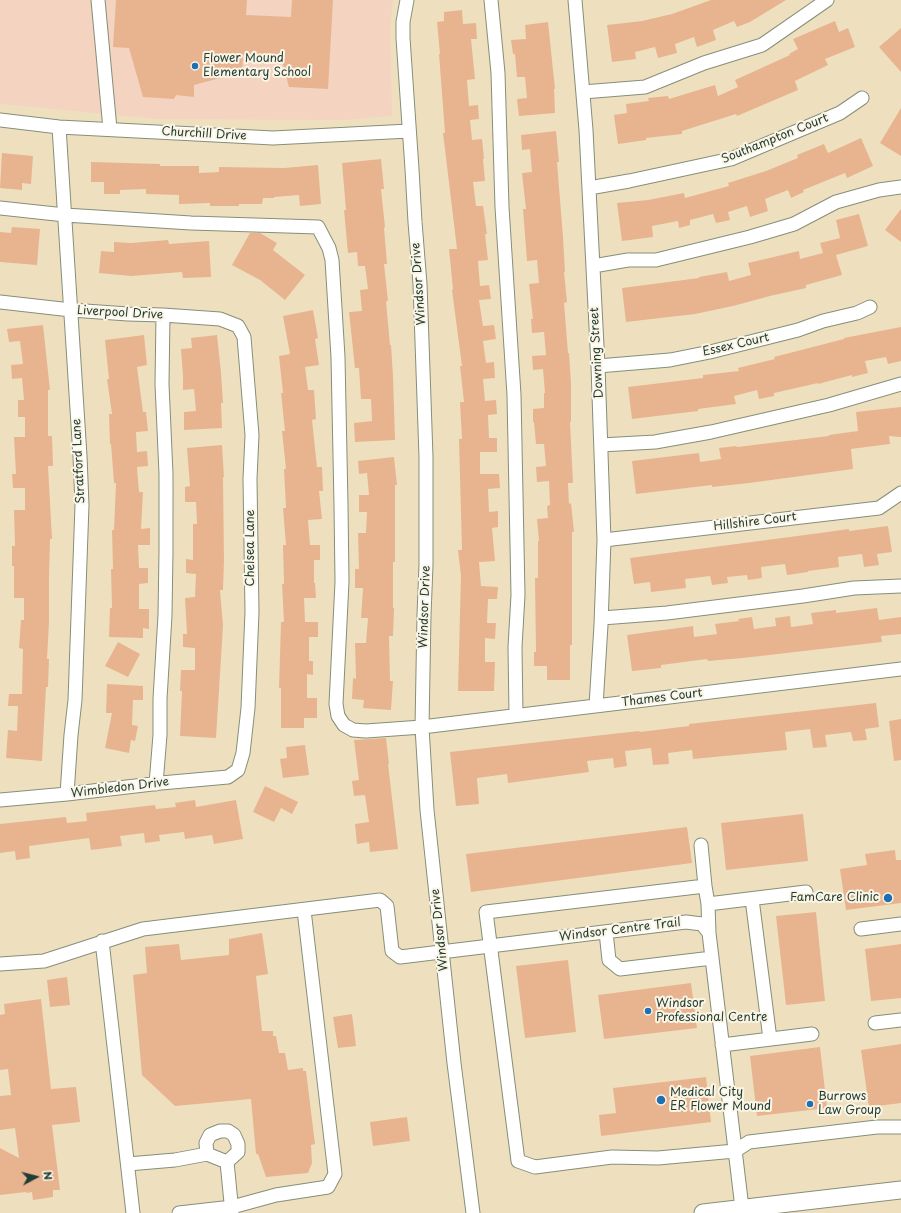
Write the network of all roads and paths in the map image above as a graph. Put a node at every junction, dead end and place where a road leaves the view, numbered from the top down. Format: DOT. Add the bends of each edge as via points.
graph roads {
  1 [pos="98,0"];
  2 [pos="408,0"];
  3 [pos="491,0"];
  4 [pos="575,0"];
  5 [pos="827,0"];
  6 [pos="583,92"];
  7 [pos="862,98"];
  8 [pos="0,120"];
  9 [pos="59,127"];
  10 [pos="110,129"];
  11 [pos="409,132"];
  12 [pos="589,188"];
  13 [pos="901,188"];
  14 [pos="0,208"];
  15 [pos="65,215"];
  16 [pos="593,266"];
  17 [pos="0,302"];
  18 [pos="870,307"];
  19 [pos="71,310"];
  20 [pos="163,315"];
  21 [pos="238,326"];
  22 [pos="598,366"];
  23 [pos="901,384"];
  24 [pos="600,444"];
  25 [pos="901,493"];
  26 [pos="604,540"];
  27 [pos="901,586"];
  28 [pos="602,618"];
  29 [pos="901,669"];
  30 [pos="596,706"];
  31 [pos="516,715"];
  32 [pos="422,727"];
  33 [pos="238,770"];
  34 [pos="156,784"];
  35 [pos="67,794"];
  36 [pos="0,800"];
  37 [pos="701,845"];
  38 [pos="705,886"];
  39 [pos="806,892"];
  40 [pos="752,900"];
  41 [pos="708,904"];
  42 [pos="304,910"];
  43 [pos="901,924"];
  44 [pos="861,929"];
  45 [pos="606,932"];
  46 [pos="709,933"];
  47 [pos="102,941"];
  48 [pos="491,946"];
  49 [pos="442,952"];
  50 [pos="712,958"];
  51 [pos="0,964"];
  52 [pos="901,1020"];
  53 [pos="875,1023"];
  54 [pos="812,1034"];
  55 [pos="770,1039"];
  56 [pos="722,1046"];
  57 [pos="901,1127"];
  58 [pos="735,1151"];
  59 [pos="207,1154"];
  60 [pos="227,1162"];
  61 [pos="128,1164"];
  62 [pos="901,1190"];
  63 [pos="742,1208"];
  64 [pos="232,1210"];
  65 [pos="133,1213"];
  66 [pos="179,1213"];
  67 [pos="473,1213"];
  68 [pos="703,1213"];
  1 -- 10 [label="street"];
  2 -- 11 [label="street, Windsor Drive" via="403,22 403,38"];
  3 -- 31 [label="street" via="498,73 502,207 514,395 518,595 515,647"];
  4 -- 6 [label="street, Downing Street"];
  5 -- 6 [label="street" via="762,45 704,63 645,87"];
  6 -- 12 [label="street, Downing Street"];
  7 -- 12 [label="street, Southampton Court" via="840,113 731,159"];
  8 -- 9 [label="street, Churchill Drive"];
  9 -- 10 [label="street, Churchill Drive"];
  9 -- 15 [label="street, Stratford Lane"];
  10 -- 11 [label="street, Churchill Drive" via="273,138"];
  11 -- 32 [label="street, Windsor Drive" via="420,284 426,457"];
  12 -- 16 [label="street, Downing Street"];
  13 -- 16 [label="street" via="879,190 836,202 794,224 750,237 656,260 628,260"];
  14 -- 15 [label="street"];
  15 -- 19 [label="street, Stratford Lane"];
  15 -- 32 [label="street, Thames Court" via="191,224 318,227 332,260 338,357 342,567 336,704 338,716 344,725 354,730"];
  16 -- 22 [label="street, Downing Street"];
  17 -- 19 [label="street, Liverpool Drive"];
  18 -- 22 [label="street, Essex Court" via="798,330 710,352 670,360"];
  19 -- 20 [label="street, Liverpool Drive"];
  19 -- 35 [label="street, Stratford Lane" via="82,505 75,700"];
  20 -- 21 [label="street, Liverpool Drive" via="220,320"];
  20 -- 34 [label="street" via="166,551"];
  21 -- 33 [label="street, Chelsea Lane" via="244,336 252,435 252,612 248,708 243,753"];
  22 -- 24 [label="street, Downing Street"];
  23 -- 24 [label="street" via="829,405 712,432 655,442"];
  24 -- 26 [label="street, Downing Street"];
  25 -- 26 [label="street, Hillshire Court" via="879,508"];
  26 -- 28 [label="street, Downing Street"];
  27 -- 28 [label="street" via="854,588 804,596"];
  28 -- 30 [label="street, Downing Street"];
  29 -- 30 [label="street, Thames Court"];
  30 -- 31 [label="street, Thames Court"];
  31 -- 32 [label="street, Thames Court"];
  32 -- 49 [label="street, Windsor Drive" via="427,810"];
  33 -- 34 [label="street, Wimbledon Drive" via="228,777"];
  34 -- 35 [label="street, Wimbledon Drive"];
  35 -- 36 [label="street, Wimbledon Drive"];
  37 -- 38 [label="street"];
  38 -- 41 [label="street"];
  38 -- 48 [label="street" via="486,912"];
  39 -- 40 [label="street"];
  40 -- 41 [label="street"];
  40 -- 55 [label="street"];
  41 -- 46 [label="street"];
  42 -- 47 [label="street, Windsor Centre Trail" via="143,929"];
  42 -- 49 [label="street, Windsor Centre Trail" via="380,900 387,906 392,951 400,957"];
  42 -- 64 [label="street" via="335,1174 328,1187 276,1195"];
  43 -- 44 [label="street"];
  45 -- 46 [label="street, Windsor Centre Trail" via="686,922 702,924"];
  45 -- 48 [label="street, Windsor Centre Trail"];
  45 -- 50 [label="street" via="609,960 620,969"];
  46 -- 50 [label="street"];
  47 -- 51 [label="street, Windsor Centre Trail" via="44,961"];
  47 -- 61 [label="street"];
  48 -- 49 [label="street, Windsor Centre Trail"];
  48 -- 58 [label="street" via="518,1161 535,1167 612,1157 658,1158"];
  49 -- 67 [label="street, Windsor Drive"];
  50 -- 56 [label="street"];
  52 -- 53 [label="street"];
  54 -- 55 [label="street"];
  55 -- 56 [label="street"];
  56 -- 58 [label="street"];
  57 -- 58 [label="street" via="877,1127 749,1142"];
  58 -- 63 [label="street"];
  59 -- 60 [label="street"];
  59 -- 60 [label="street" via="206,1143 210,1135 228,1131 234,1135 238,1152"];
  59 -- 61 [label="street"];
  60 -- 64 [label="street"];
  61 -- 65 [label="street"];
  62 -- 63 [label="main road"];
  63 -- 68 [label="main road"];
  64 -- 66 [label="street"];
}
